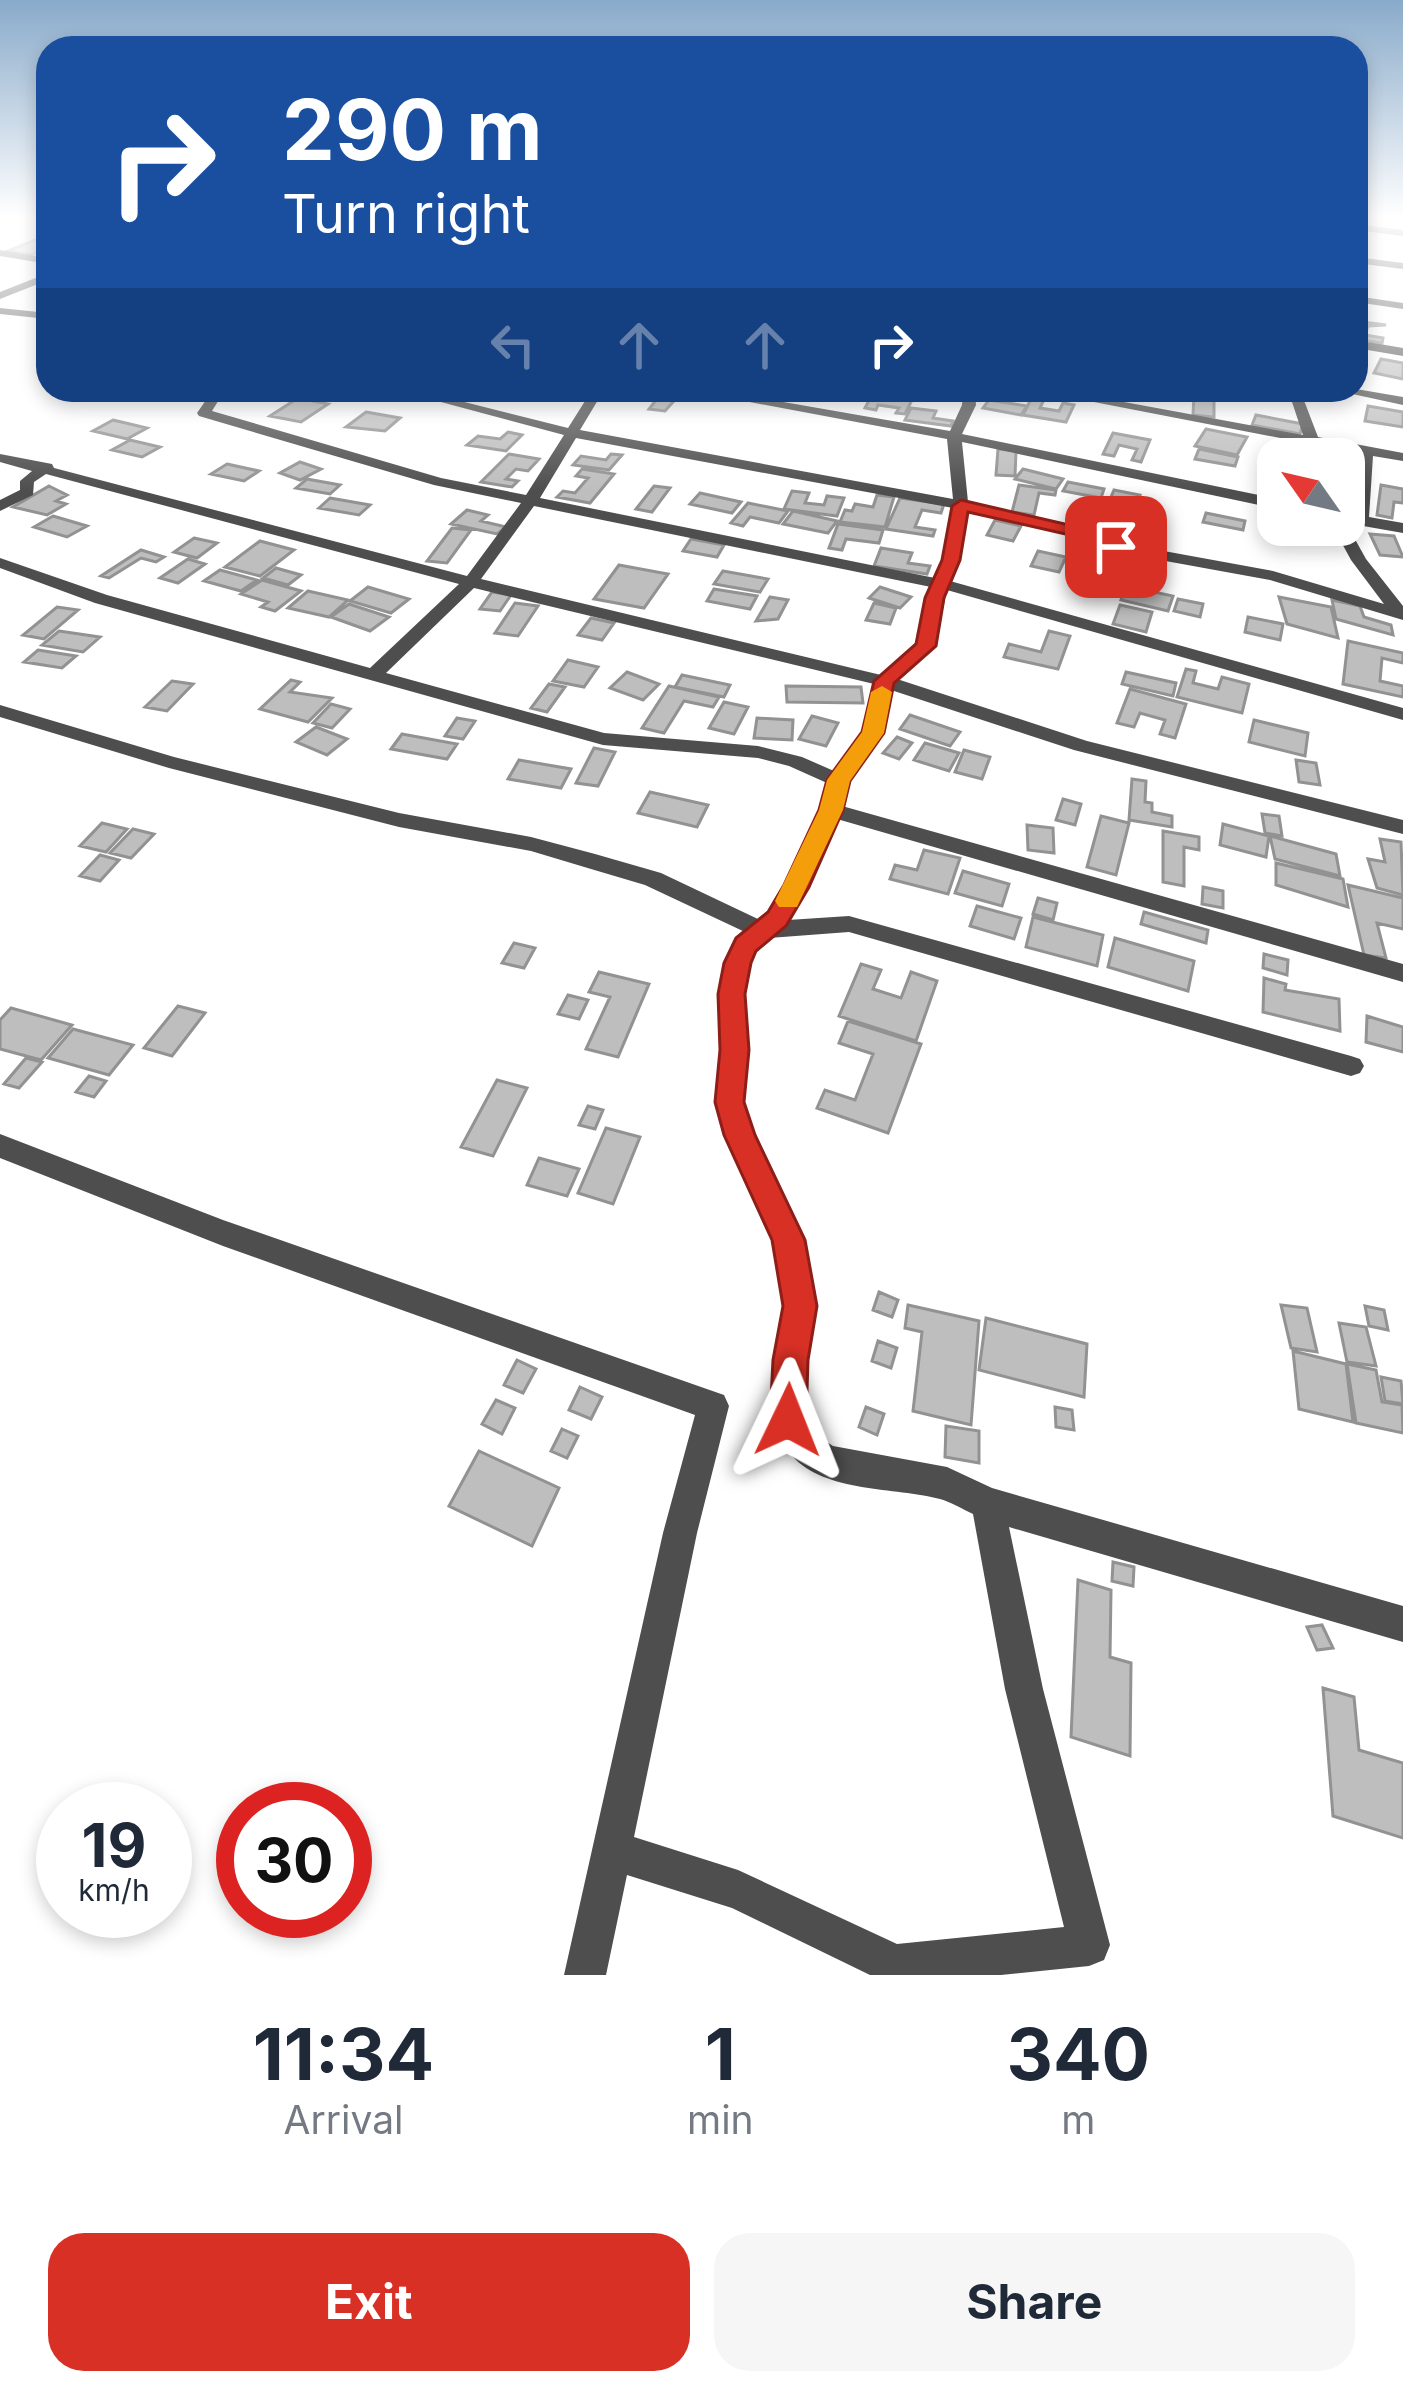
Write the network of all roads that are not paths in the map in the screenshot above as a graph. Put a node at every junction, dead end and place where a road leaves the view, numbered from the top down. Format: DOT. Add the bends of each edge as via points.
graph roads {
  1 [pos="0,310"];
  2 [pos="36,314"];
  3 [pos="1368,346"];
  4 [pos="1403,352"];
  5 [pos="1368,394"];
  6 [pos="1403,400"];
  7 [pos="211,402"];
  8 [pos="448,402"];
  9 [pos="590,402"];
  10 [pos="760,402"];
  11 [pos="969,402"];
  12 [pos="1103,402"];
  13 [pos="1299,402"];
  14 [pos="568,433"];
  15 [pos="954,436"];
  16 [pos="1299,438"];
  17 [pos="1314,438"];
  18 [pos="1366,451"];
  19 [pos="1365,455"];
  20 [pos="1403,457"];
  21 [pos="0,458"];
  22 [pos="47,467"];
  23 [pos="531,500"];
  24 [pos="1257,500"];
  25 [pos="0,506"];
  26 [pos="961,506"];
  27 [pos="1365,523"];
  28 [pos="1403,528"];
  29 [pos="1355,546"];
  30 [pos="0,563"];
  31 [pos="471,582"];
  32 [pos="942,584"];
  33 [pos="1402,617"];
  34 [pos="374,674"];
  35 [pos="884,681"];
  36 [pos="0,711"];
  37 [pos="1403,714"];
  38 [pos="835,795"];
  39 [pos="1403,827"];
  40 [pos="761,930"];
  41 [pos="1403,973"];
  42 [pos="1352,1066"];
  43 [pos="0,1146"];
  44 [pos="988,1504"];
  45 [pos="1403,1624"];
  46 [pos="614,1851"];
  47 [pos="585,1975"];
  1 -- 2 [label="street"];
  3 -- 4 [label="street"];
  5 -- 6 [label="street"];
  7 -- 23 [label="street" via="203,413 439,482"];
  8 -- 14 [label="street"];
  9 -- 14 [label="street"];
  10 -- 15 [label="street"];
  11 -- 15 [label="street"];
  12 -- 16 [label="street"];
  13 -- 17 [label="street"];
  14 -- 23 [label="street"];
  14 -- 26 [label="street"];
  15 -- 24 [label="street"];
  15 -- 26 [label="street"];
  18 -- 19 [label="street"];
  18 -- 20 [label="street"];
  21 -- 22 [label="street"];
  22 -- 25 [label="street" via="27,481 28,492"];
  22 -- 31 [label="street"];
  23 -- 31 [label="street"];
  23 -- 32 [label="street"];
  26 -- 32 [label="street"];
  26 -- 33 [label="street" via="1116,547 1273,576"];
  27 -- 28 [label="street"];
  29 -- 33 [label="street"];
  30 -- 34 [label="street"];
  31 -- 34 [label="street"];
  31 -- 35 [label="street"];
  32 -- 35 [label="street" via="926,646"];
  32 -- 37 [label="street"];
  34 -- 38 [label="street" via="603,739 795,761"];
  35 -- 38 [label="street" via="873,733"];
  35 -- 39 [label="street" via="1081,746"];
  36 -- 40 [label="street" via="169,762 614,868"];
  38 -- 40 [label="street" via="796,887"];
  38 -- 41 [label="street"];
  40 -- 42 [label="street" via="849,924"];
  40 -- 44 [label="street" via="746,945 731,994 730,1102 788,1240 800,1306 788,1420 827,1460 947,1484"];
  43 -- 46 [label="street" via="713,1406"];
  44 -- 45 [label="street"];
  44 -- 46 [label="street" via="1024,1689 1089,1945 895,1965 738,1890"];
  46 -- 47 [label="street"];
}
